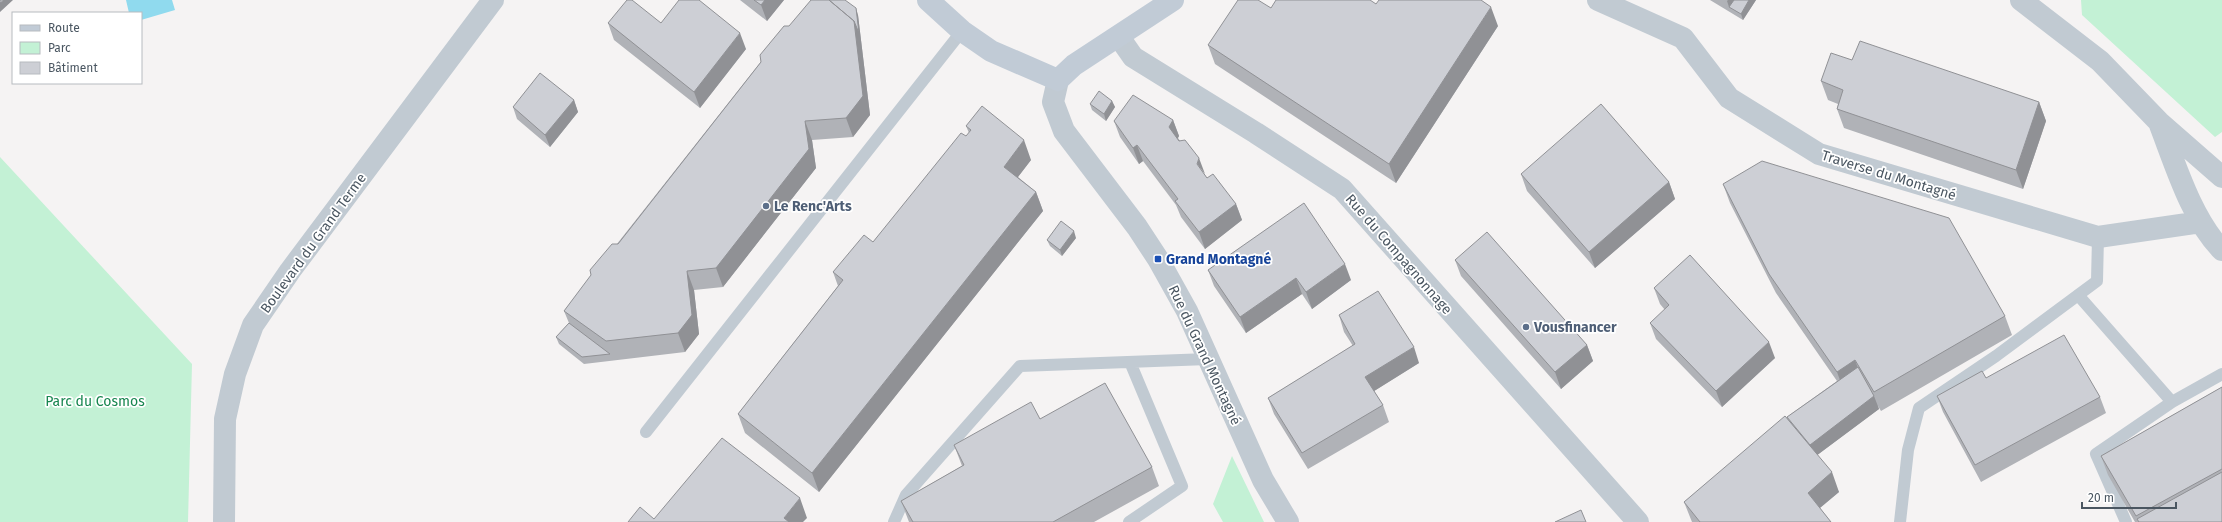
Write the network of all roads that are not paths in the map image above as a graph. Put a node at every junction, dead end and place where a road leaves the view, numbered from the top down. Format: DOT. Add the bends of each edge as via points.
graph roads {
  1 [pos="493,0"];
  2 [pos="928,0"];
  3 [pos="1173,0"];
  4 [pos="1598,0"];
  5 [pos="2021,0"];
  6 [pos="962,31"];
  7 [pos="1119,37"];
  8 [pos="1058,80"];
  9 [pos="2159,122"];
  10 [pos="2220,171"];
  11 [pos="2202,222"];
  12 [pos="2098,237"];
  13 [pos="2222,250"];
  14 [pos="2078,295"];
  15 [pos="1208,359"];
  16 [pos="1130,362"];
  17 [pos="2222,374"];
  18 [pos="2172,402"];
  19 [pos="646,432"];
  20 [pos="224,522"];
  21 [pos="894,522"];
  22 [pos="1129,522"];
  23 [pos="1288,522"];
  24 [pos="1638,522"];
  25 [pos="1900,522"];
  26 [pos="2126,522"];
  1 -- 20 [label="street, Boulevard du Grand Terme" via="290,271 253,325 235,374 225,419"];
  2 -- 6 [label="street"];
  3 -- 7 [label="street"];
  4 -- 12 [label="street, Traverse du Montagné" via="1683,38 1729,98 1819,154"];
  5 -- 9 [label="street" via="2100,61"];
  6 -- 8 [label="street" via="991,51"];
  6 -- 19 [label="lane"];
  7 -- 8 [label="street" via="1074,65"];
  7 -- 24 [label="street, Rue du Compagnonnage" via="1133,57 1342,189"];
  8 -- 15 [label="street, Rue du Grand Montagné" via="1053,102 1064,131 1137,227 1158,259 1187,311"];
  9 -- 10 [label="street"];
  9 -- 11 [label="street" via="2184,187"];
  11 -- 12 [label="street, Traverse du Montagné"];
  11 -- 13 [label="street"];
  12 -- 14 [label="lane" via="2097,281"];
  14 -- 18 [label="lane"];
  14 -- 25 [label="lane" via="1996,356 1919,408 1908,450"];
  15 -- 16 [label="lane"];
  15 -- 23 [label="street, Rue du Grand Montagné" via="1263,480"];
  16 -- 21 [label="lane" via="1020,366 906,495"];
  16 -- 22 [label="lane" via="1182,486"];
  17 -- 18 [label="lane"];
  18 -- 26 [label="lane" via="2096,454"];
}
